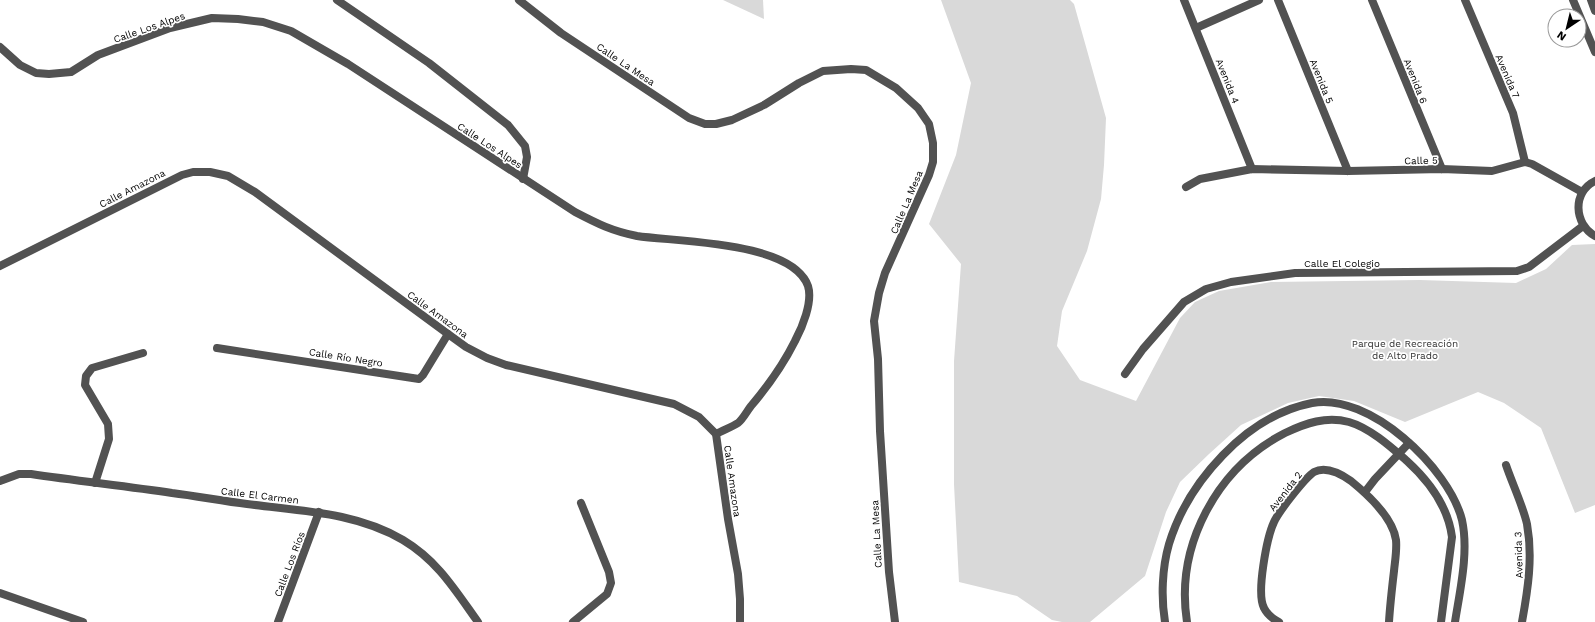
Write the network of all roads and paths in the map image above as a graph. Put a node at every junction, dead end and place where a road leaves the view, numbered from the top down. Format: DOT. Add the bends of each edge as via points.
graph roads {
  1 [pos="337,0"];
  2 [pos="519,0"];
  3 [pos="1184,0"];
  4 [pos="1259,0"];
  5 [pos="1278,0"];
  6 [pos="1372,0"];
  7 [pos="1465,0"];
  8 [pos="1573,0"];
  9 [pos="1590,0"];
  10 [pos="1595,11"];
  11 [pos="1196,28"];
  12 [pos="0,47"];
  13 [pos="1595,52"];
  14 [pos="1525,162"];
  15 [pos="1252,169"];
  16 [pos="1442,169"];
  17 [pos="1348,171"];
  18 [pos="523,179"];
  19 [pos="1595,180"];
  20 [pos="1186,187"];
  21 [pos="1582,192"];
  22 [pos="1583,226"];
  23 [pos="1595,236"];
  24 [pos="0,266"];
  25 [pos="448,334"];
  26 [pos="217,348"];
  27 [pos="143,353"];
  28 [pos="1125,374"];
  29 [pos="716,434"];
  30 [pos="1409,443"];
  31 [pos="1398,454"];
  32 [pos="1506,465"];
  33 [pos="0,481"];
  34 [pos="95,483"];
  35 [pos="1365,492"];
  36 [pos="581,503"];
  37 [pos="319,512"];
  38 [pos="0,593"];
  39 [pos="83,622"];
  40 [pos="278,622"];
  41 [pos="478,622"];
  42 [pos="573,622"];
  43 [pos="740,622"];
  44 [pos="895,622"];
  45 [pos="1165,622"];
  46 [pos="1187,622"];
  47 [pos="1279,622"];
  48 [pos="1389,622"];
  49 [pos="1441,622"];
  50 [pos="1455,622"];
  51 [pos="1522,622"];
  1 -- 18 [label="street" via="429,63 508,125 525,146 527,156"];
  2 -- 44 [label="street, Calle La Mesa" via="561,33 688,118 705,124 716,124 746,114 824,70 851,69 866,70 896,88 918,108 929,124 933,143 931,168 885,273 874,321 889,572"];
  3 -- 11 [label="street, Avenida 4"];
  4 -- 11 [label="street"];
  5 -- 17 [label="street, Avenida 5"];
  6 -- 16 [label="street, Avenida 6"];
  7 -- 14 [label="street, Avenida 7" via="1513,113"];
  8 -- 13 [label="street"];
  9 -- 10 [label="street"];
  11 -- 15 [label="street, Avenida 4"];
  12 -- 18 [label="street, Calle Los Alpes" via="20,65 36,73 71,72 98,55 170,28 212,18 238,18 263,22 290,31 348,64"];
  14 -- 16 [label="street, Calle 5" via="1492,171"];
  14 -- 21 [label="street"];
  15 -- 17 [label="street, Calle 5"];
  15 -- 20 [label="street, Calle 5" via="1200,179"];
  16 -- 17 [label="street, Calle 5"];
  18 -- 29 [label="street, Calle Los Alpes" via="604,228 637,236 756,251 782,260 802,277 808,287 809,296 804,325 786,359 738,423"];
  19 -- 21 [label="street"];
  21 -- 22 [label="street" via="1578,213"];
  22 -- 23 [label="street"];
  22 -- 28 [label="street, Calle El Colegio" via="1529,267 1517,271 1295,273 1231,282 1206,289 1184,302"];
  24 -- 25 [label="street, Calle Amazona" via="171,179 193,172 210,172 228,176 255,192"];
  25 -- 26 [label="street, Calle Río Negro" via="419,378"];
  25 -- 29 [label="street, Calle Amazona" via="487,358 506,364 674,404 699,417"];
  27 -- 34 [label="street" via="92,368 86,376 85,385 108,424 109,439"];
  29 -- 43 [label="street, Calle Amazona" via="738,574"];
  30 -- 31 [label="street"];
  30 -- 45 [label="street" via="1399,433 1366,412 1332,402 1313,403 1293,409 1245,435 1204,477 1175,527 1166,563 1163,604"];
  30 -- 50 [label="street" via="1447,488 1462,520 1463,562"];
  31 -- 35 [label="street"];
  31 -- 46 [label="street" via="1360,427 1337,420 1303,425 1267,444 1222,486 1201,520 1185,585"];
  31 -- 49 [label="street" via="1419,472 1433,489 1445,508 1450,526 1451,552"];
  32 -- 51 [label="street, Avenida 3" via="1527,522 1529,581"];
  33 -- 34 [label="street, Calle El Carmen" via="19,474 31,474"];
  34 -- 37 [label="street, Calle El Carmen"];
  35 -- 47 [label="street, Avenida 2" via="1336,472 1315,471 1274,521 1264,560 1261,600 1263,608"];
  35 -- 48 [label="street, Avenida 2" via="1387,520 1396,539"];
  36 -- 42 [label="street" via="611,583 607,594"];
  37 -- 40 [label="street, Calle Los Ríos"];
  37 -- 41 [label="street, Calle El Carmen" via="363,523 403,540 446,576"];
  38 -- 39 [label="street"];
}
